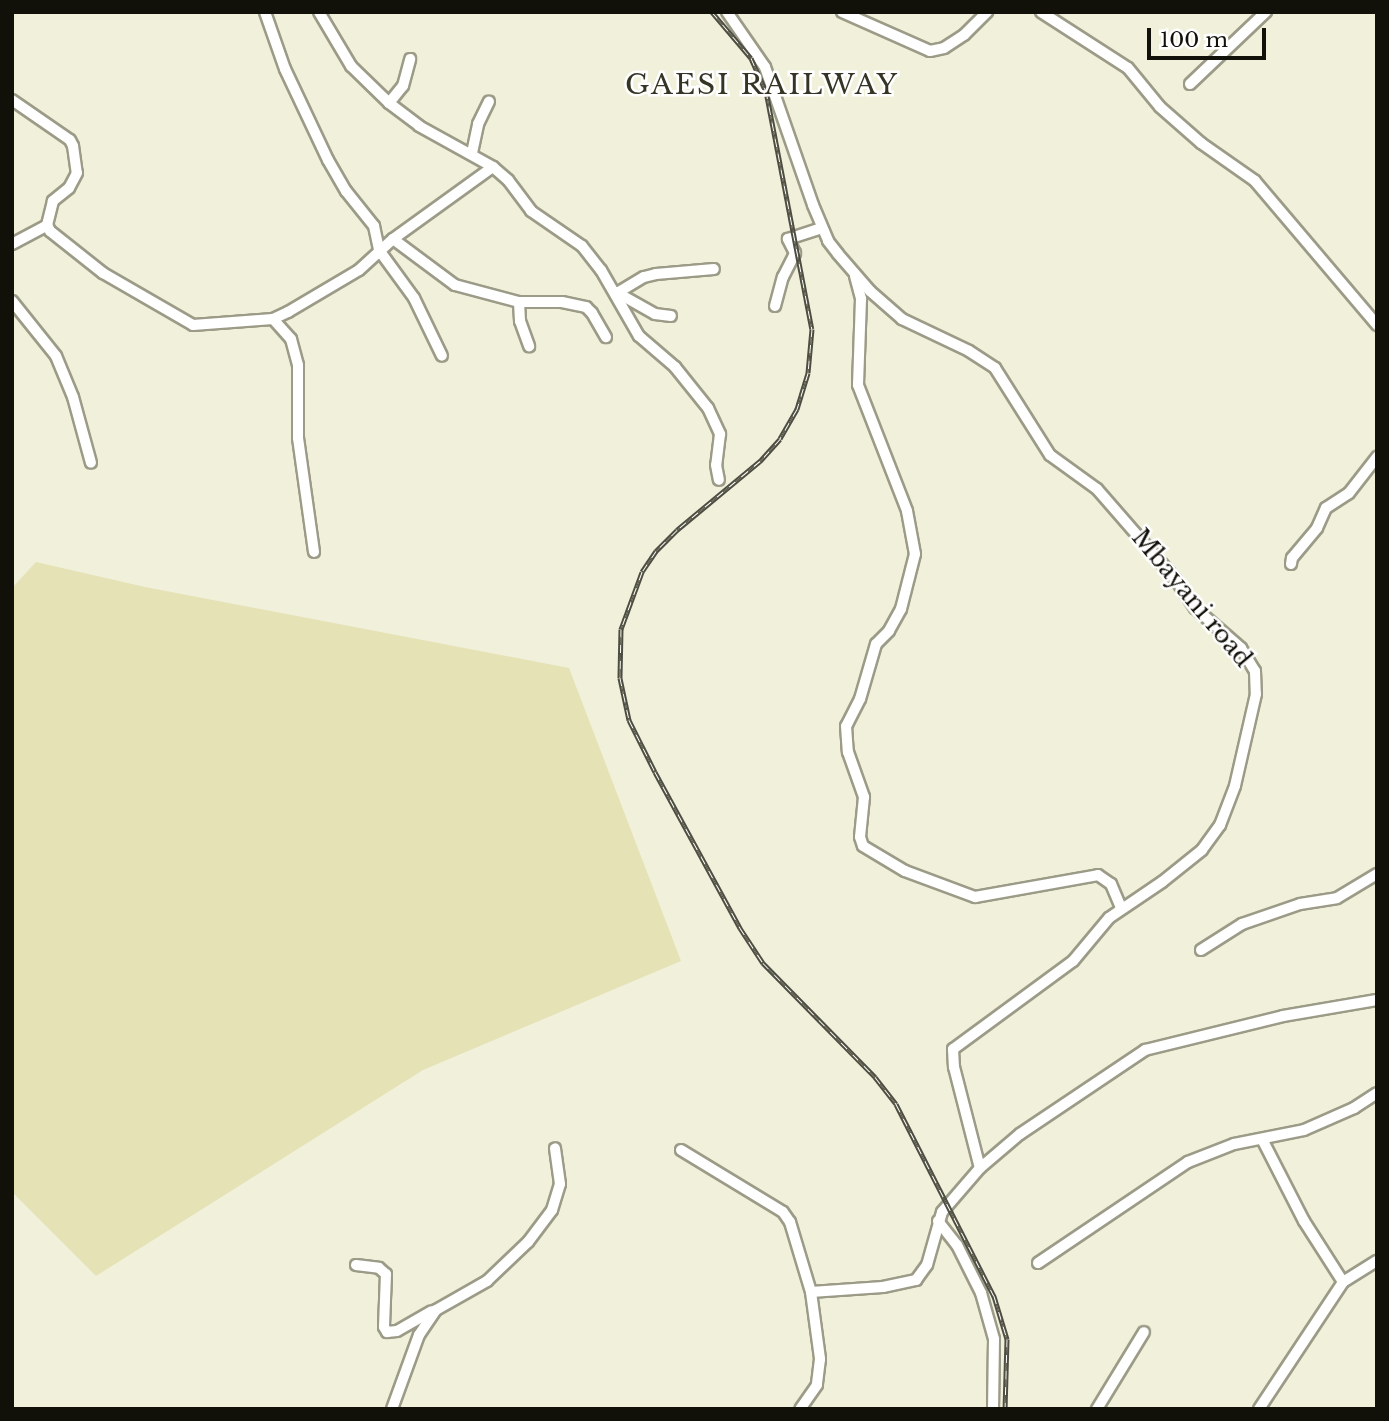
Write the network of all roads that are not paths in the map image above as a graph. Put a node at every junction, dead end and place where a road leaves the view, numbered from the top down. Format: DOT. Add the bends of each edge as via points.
graph roads {
  1 [pos="265,12"];
  2 [pos="319,12"];
  3 [pos="727,12"];
  4 [pos="842,12"];
  5 [pos="1041,12"];
  6 [pos="1266,12"];
  7 [pos="984,14"];
  8 [pos="410,59"];
  9 [pos="1190,84"];
  10 [pos="12,100"];
  11 [pos="489,101"];
  12 [pos="389,103"];
  13 [pos="472,153"];
  14 [pos="493,167"];
  15 [pos="47,225"];
  16 [pos="822,228"];
  17 [pos="393,239"];
  18 [pos="12,244"];
  19 [pos="379,250"];
  20 [pos="714,269"];
  21 [pos="854,272"];
  22 [pos="615,291"];
  23 [pos="12,301"];
  24 [pos="519,302"];
  25 [pos="775,306"];
  26 [pos="671,316"];
  27 [pos="273,319"];
  28 [pos="1377,325"];
  29 [pos="606,337"];
  30 [pos="529,346"];
  31 [pos="442,356"];
  32 [pos="1377,457"];
  33 [pos="91,463"];
  34 [pos="719,480"];
  35 [pos="314,552"];
  36 [pos="1291,564"];
  37 [pos="1377,874"];
  38 [pos="1121,908"];
  39 [pos="1201,950"];
  40 [pos="1377,1000"];
  41 [pos="1377,1093"];
  42 [pos="1262,1139"];
  43 [pos="555,1148"];
  44 [pos="681,1150"];
  45 [pos="980,1168"];
  46 [pos="939,1222"];
  47 [pos="1377,1261"];
  48 [pos="1038,1263"];
  49 [pos="356,1265"];
  50 [pos="1343,1282"];
  51 [pos="811,1292"];
  52 [pos="436,1310"];
  53 [pos="1144,1332"];
  54 [pos="1265,1407"];
  55 [pos="392,1409"];
  56 [pos="800,1409"];
  57 [pos="993,1409"];
  58 [pos="1097,1409"];
  1 -- 19 [label="street" via="285,69 328,160 374,226"];
  2 -- 12 [label="street" via="352,66"];
  3 -- 16 [label="street, Mbayani road" via="765,67"];
  4 -- 7 [label="street" via="930,51 964,35"];
  5 -- 28 [label="street" via="1128,68 1160,107 1255,181"];
  6 -- 9 [label="street"];
  8 -- 12 [label="street" via="403,86"];
  10 -- 15 [label="street" via="73,146 77,173 69,188 53,201"];
  11 -- 13 [label="street"];
  12 -- 13 [label="street" via="419,126"];
  13 -- 14 [label="street"];
  14 -- 17 [label="street"];
  14 -- 22 [label="street" via="531,211 582,247"];
  15 -- 18 [label="street"];
  15 -- 27 [label="street" via="103,273 184,322 212,326"];
  16 -- 21 [label="street, Mbayani road"];
  16 -- 25 [label="street" via="788,239 794,253"];
  17 -- 19 [label="street"];
  17 -- 24 [label="street" via="450,283"];
  19 -- 27 [label="street" via="341,282"];
  19 -- 31 [label="street" via="414,298"];
  20 -- 22 [label="street" via="644,277"];
  21 -- 38 [label="street, Mbayani road" via="902,319 995,368 1049,454 1097,489 1195,608 1253,664 1256,694 1238,776 1220,825 1193,858"];
  21 -- 38 [label="street" via="861,299 858,385 907,511 915,554 901,609 876,644 860,699 846,726 848,752 864,797 863,846 905,871 975,897 1098,874 1111,884"];
  22 -- 26 [label="street" via="655,314"];
  22 -- 34 [label="street" via="639,336 675,367 708,408 720,434"];
  23 -- 33 [label="street" via="55,356 73,397"];
  24 -- 29 [label="street" via="586,307"];
  24 -- 30 [label="street"];
  27 -- 35 [label="street" via="291,339 298,365 298,438"];
  32 -- 36 [label="street" via="1349,493 1326,508"];
  37 -- 39 [label="street" via="1337,898 1300,904 1242,924"];
  38 -- 45 [label="street, Mbayani road" via="1082,954 953,1049"];
  40 -- 45 [label="street" via="1283,1016 1145,1050 1020,1133"];
  41 -- 42 [label="street" via="1304,1130"];
  42 -- 48 [label="street" via="1234,1144 1188,1162"];
  42 -- 50 [label="street" via="1304,1221"];
  43 -- 52 [label="street" via="561,1184 542,1224 487,1281"];
  44 -- 51 [label="street" via="786,1215"];
  45 -- 46 [label="street" via="942,1212"];
  46 -- 51 [label="street" via="927,1265 916,1280"];
  46 -- 57 [label="street" via="957,1245 981,1293 994,1339"];
  47 -- 50 [label="street"];
  49 -- 52 [label="street" via="379,1268 386,1274 387,1332"];
  50 -- 54 [label="street"];
  51 -- 56 [label="street" via="820,1374 813,1394"];
  52 -- 55 [label="street" via="419,1335"];
  53 -- 58 [label="street"];
}
